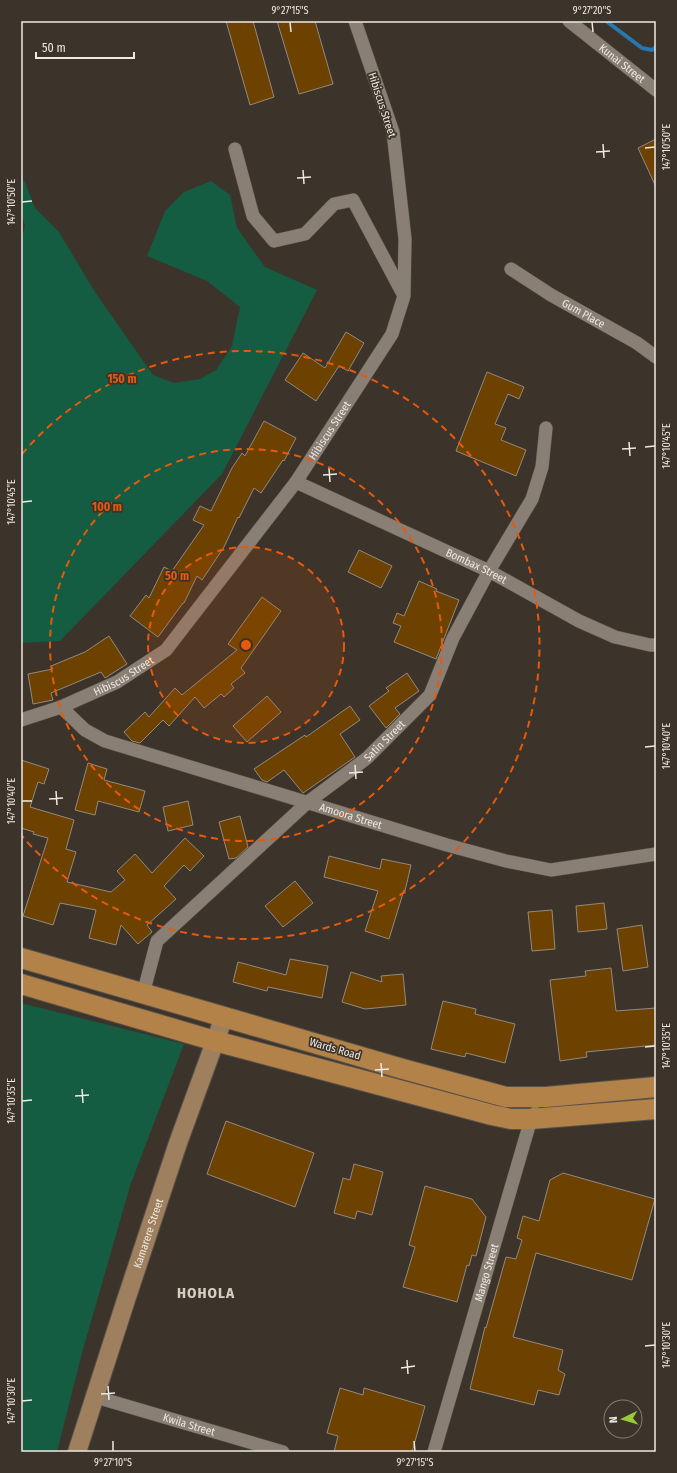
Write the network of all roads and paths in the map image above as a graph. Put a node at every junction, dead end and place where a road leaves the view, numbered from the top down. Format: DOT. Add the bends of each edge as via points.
graph roads {
  1 [pos="355,21"];
  2 [pos="569,21"];
  3 [pos="656,90"];
  4 [pos="235,149"];
  5 [pos="511,269"];
  6 [pos="404,296"];
  7 [pos="656,357"];
  8 [pos="546,428"];
  9 [pos="296,482"];
  10 [pos="489,571"];
  11 [pos="656,645"];
  12 [pos="61,707"];
  13 [pos="21,720"];
  14 [pos="308,802"];
  15 [pos="656,854"];
  16 [pos="21,958"];
  17 [pos="21,984"];
  18 [pos="143,994"];
  19 [pos="224,1017"];
  20 [pos="215,1040"];
  21 [pos="656,1087"];
  22 [pos="546,1097"];
  23 [pos="656,1109"];
  24 [pos="531,1119"];
  25 [pos="96,1397"];
  26 [pos="77,1452"];
  27 [pos="283,1452"];
  28 [pos="434,1452"];
  1 -- 6 [label="street, Hibiscus Street" via="393,132 405,239"];
  2 -- 3 [label="street, Kunai Street"];
  4 -- 6 [label="street" via="253,216 274,241 305,234 334,204 353,200"];
  5 -- 7 [label="street, Gum Place"];
  6 -- 9 [label="street, Hibiscus Street" via="392,334"];
  8 -- 10 [label="street, Satin Street" via="542,467 532,500"];
  9 -- 10 [label="street, Bombax Street"];
  9 -- 12 [label="street, Hibiscus Street" via="166,650 117,682"];
  10 -- 11 [label="street, Bombax Street" via="579,621 615,637"];
  10 -- 14 [label="street, Satin Street" via="453,638 430,696 368,758"];
  12 -- 13 [label="street, Hibiscus Street"];
  12 -- 14 [label="street, Amoora Street" via="84,730 104,741"];
  14 -- 15 [label="street, Amoora Street" via="462,849 551,870"];
  14 -- 18 [label="street, Satin Street" via="157,940"];
  16 -- 18 [label="main road, Wards Road"];
  17 -- 20 [label="main road, Wards Road"];
  18 -- 19 [label="main road, Wards Road"];
  19 -- 20 [label="street, Kamarere Street"];
  19 -- 22 [label="main road, Wards Road" via="506,1097"];
  20 -- 24 [label="main road, Wards Road" via="492,1115 511,1119"];
  20 -- 25 [label="street, Kamarere Street" via="154,1214"];
  21 -- 22 [label="main road, Wards Road"];
  22 -- 24 [label="street, Mango Street"];
  23 -- 24 [label="main road, Wards Road"];
  24 -- 28 [label="street, Mango Street"];
  25 -- 26 [label="street, Kamarere Street"];
  25 -- 27 [label="street, Kwila Street"];
}
